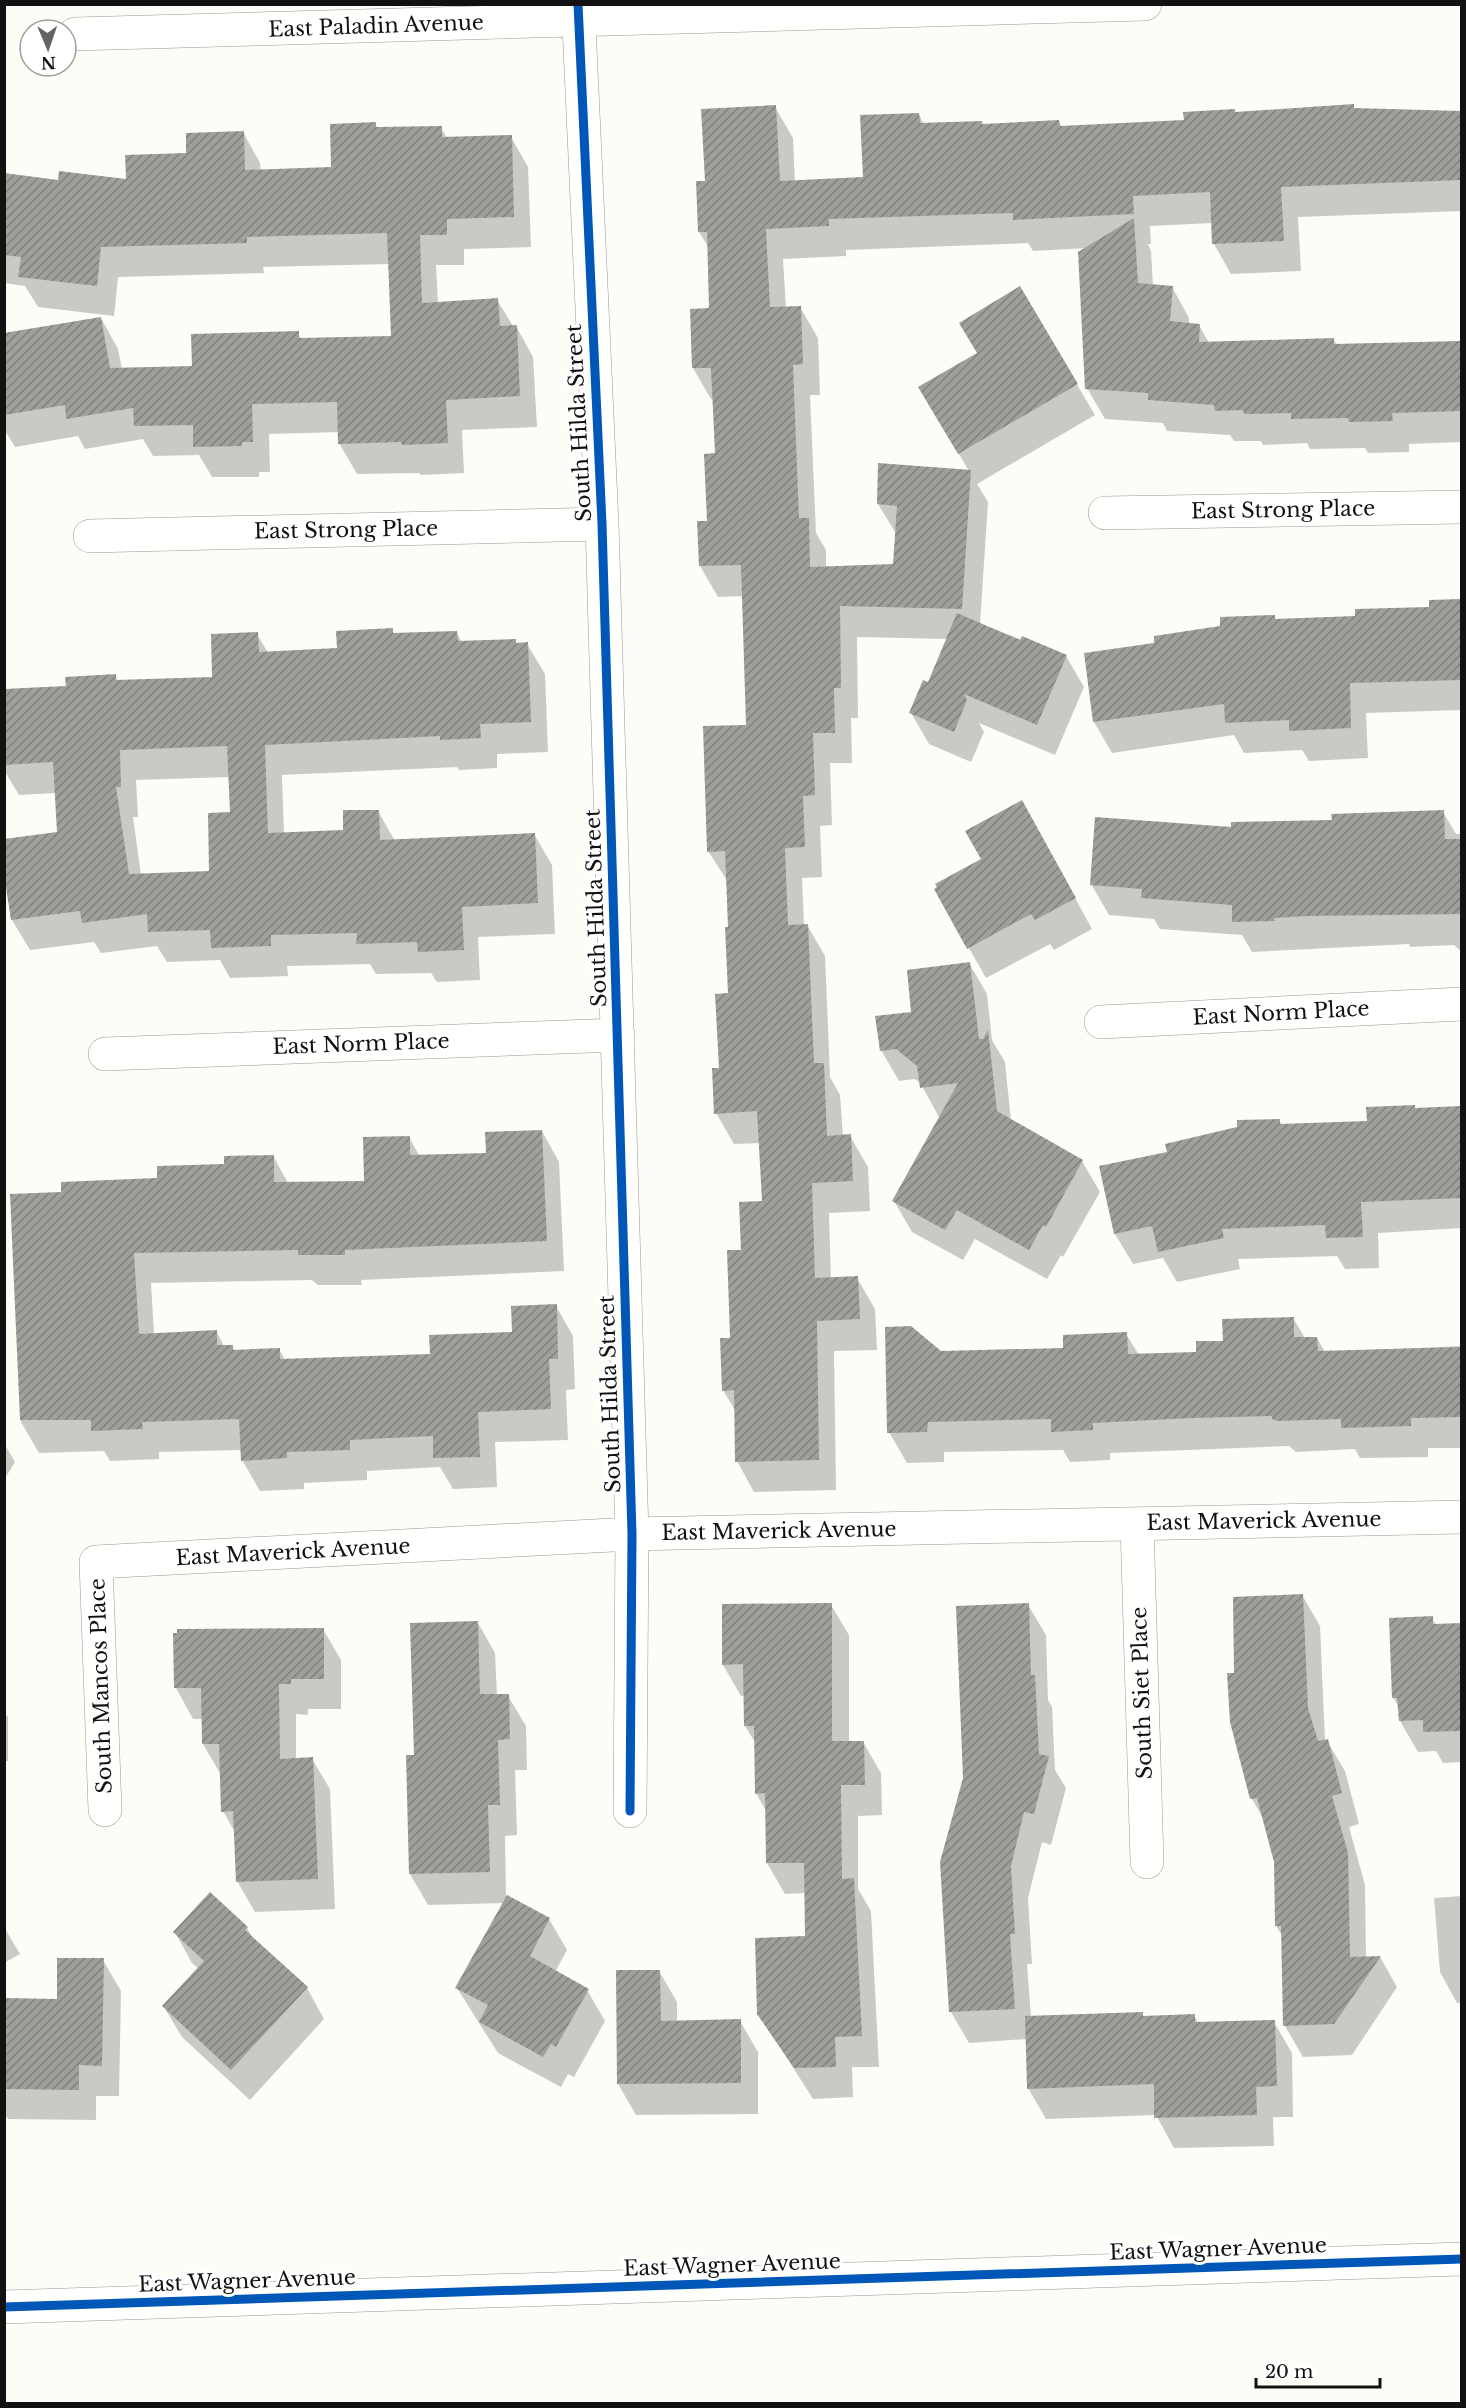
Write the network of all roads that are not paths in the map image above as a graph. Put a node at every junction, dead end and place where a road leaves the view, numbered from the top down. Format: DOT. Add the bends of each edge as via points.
graph roads {
  1 [pos="1145,4"];
  2 [pos="579,12"];
  3 [pos="78,34"];
  4 [pos="1461,507"];
  5 [pos="1105,513"];
  6 [pos="602,524"];
  7 [pos="90,536"];
  8 [pos="1461,1004"];
  9 [pos="1101,1022"];
  10 [pos="618,1035"];
  11 [pos="105,1054"];
  12 [pos="1461,1517"];
  13 [pos="1137,1524"];
  14 [pos="632,1534"];
  15 [pos="96,1562"];
  16 [pos="105,1810"];
  17 [pos="630,1811"];
  18 [pos="1147,1863"];
  19 [pos="1461,2259"];
  20 [pos="4,2307"];
  1 -- 2 [label="street, East Paladin Avenue"];
  2 -- 3 [label="street, East Paladin Avenue"];
  2 -- 6 [label="street, South Hilda Street"];
  4 -- 5 [label="street, East Strong Place"];
  6 -- 7 [label="street, East Strong Place"];
  6 -- 10 [label="street, South Hilda Street"];
  8 -- 9 [label="street, East Norm Place"];
  10 -- 11 [label="street, East Norm Place"];
  10 -- 14 [label="street, South Hilda Street"];
  12 -- 13 [label="street, East Maverick Avenue"];
  13 -- 14 [label="street, East Maverick Avenue"];
  13 -- 18 [label="street, South Siet Place"];
  14 -- 15 [label="street, East Maverick Avenue"];
  14 -- 17 [label="street, South Hilda Street"];
  15 -- 16 [label="street, South Mancos Place"];
  19 -- 20 [label="street, East Wagner Avenue"];
}
